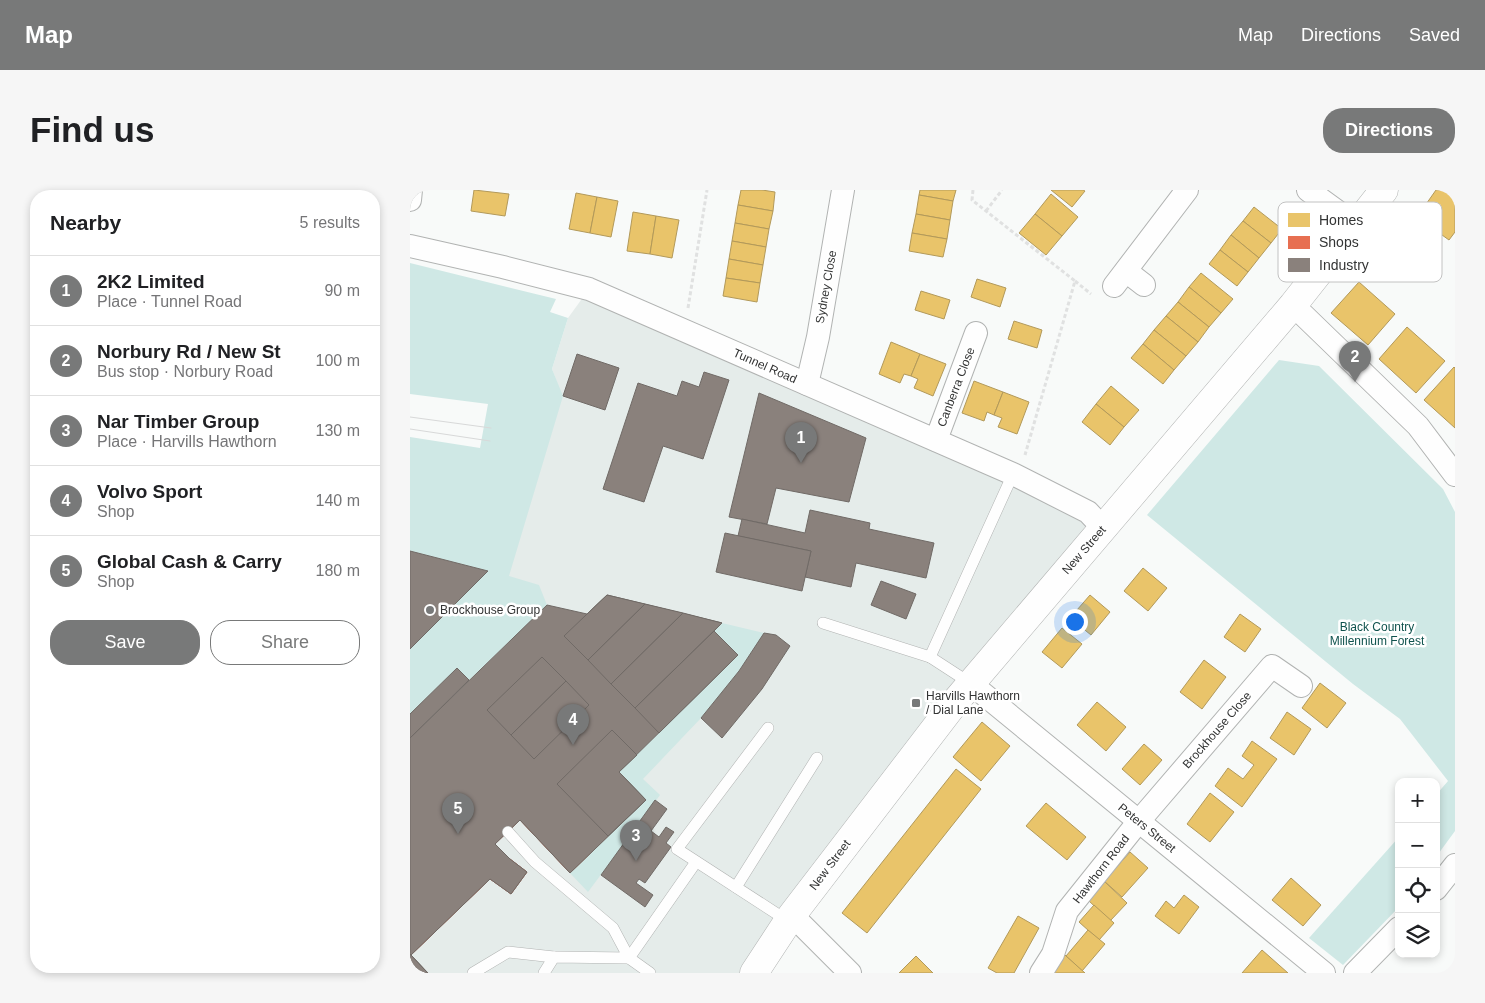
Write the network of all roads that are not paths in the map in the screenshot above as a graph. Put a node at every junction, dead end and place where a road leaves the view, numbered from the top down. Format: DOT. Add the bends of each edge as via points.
graph roads {
  1 [pos="411,190"];
  2 [pos="843,190"];
  3 [pos="1187,190"];
  4 [pos="1308,190"];
  5 [pos="1384,190"];
  6 [pos="410,200"];
  7 [pos="1324,202"];
  8 [pos="1374,202"];
  9 [pos="410,246"];
  10 [pos="1311,282"];
  11 [pos="1144,285"];
  12 [pos="1293,305"];
  13 [pos="976,334"];
  14 [pos="807,384"];
  15 [pos="936,440"];
  16 [pos="1454,470"];
  17 [pos="1013,474"];
  18 [pos="1103,528"];
  19 [pos="823,624"];
  20 [pos="930,657"];
  21 [pos="970,683"];
  22 [pos="1301,686"];
  23 [pos="768,728"];
  24 [pos="817,758"];
  25 [pos="1139,821"];
  26 [pos="508,832"];
  27 [pos="696,862"];
  28 [pos="1455,865"];
  29 [pos="1440,883"];
  30 [pos="736,887"];
  31 [pos="790,918"];
  32 [pos="1395,932"];
  33 [pos="554,957"];
  34 [pos="629,958"];
  35 [pos="473,973"];
  36 [pos="544,973"];
  37 [pos="650,973"];
  38 [pos="754,973"];
  39 [pos="850,973"];
  40 [pos="1041,973"];
  41 [pos="1324,973"];
  42 [pos="1355,973"];
  1 -- 6 [label="street"];
  2 -- 14 [label="street, Sydney Close"];
  3 -- 11 [label="street" via="1120,278"];
  4 -- 7 [label="street"];
  5 -- 8 [label="street, New Street"];
  9 -- 14 [label="street, Tunnel Road" via="589,289"];
  10 -- 12 [label="street, New Street"];
  12 -- 16 [label="street" via="1418,426"];
  12 -- 18 [label="street, New Street"];
  13 -- 15 [label="street, Canberra Close"];
  14 -- 15 [label="street, Tunnel Road"];
  15 -- 17 [label="street, Tunnel Road"];
  17 -- 18 [label="street, Tunnel Road" via="1088,512"];
  17 -- 20 [label="lane"];
  18 -- 21 [label="street, New Street"];
  19 -- 20 [label="lane"];
  20 -- 21 [label="lane"];
  21 -- 25 [label="street, Peters Street"];
  21 -- 31 [label="street, New Street"];
  22 -- 25 [label="street, Brockhouse Close" via="1272,666"];
  23 -- 27 [label="lane" via="677,849"];
  24 -- 30 [label="lane"];
  25 -- 40 [label="street, Hawthorn Road" via="1067,911 1052,954"];
  25 -- 41 [label="street, Peters Street"];
  26 -- 34 [label="lane" via="535,862 613,928"];
  27 -- 30 [label="lane"];
  27 -- 34 [label="lane"];
  28 -- 29 [label="street"];
  30 -- 31 [label="lane"];
  31 -- 38 [label="street, New Street"];
  31 -- 39 [label="street"];
  32 -- 42 [label="street"];
  33 -- 34 [label="lane"];
  33 -- 35 [label="lane" via="508,952"];
  33 -- 36 [label="lane"];
  34 -- 37 [label="lane"];
}
